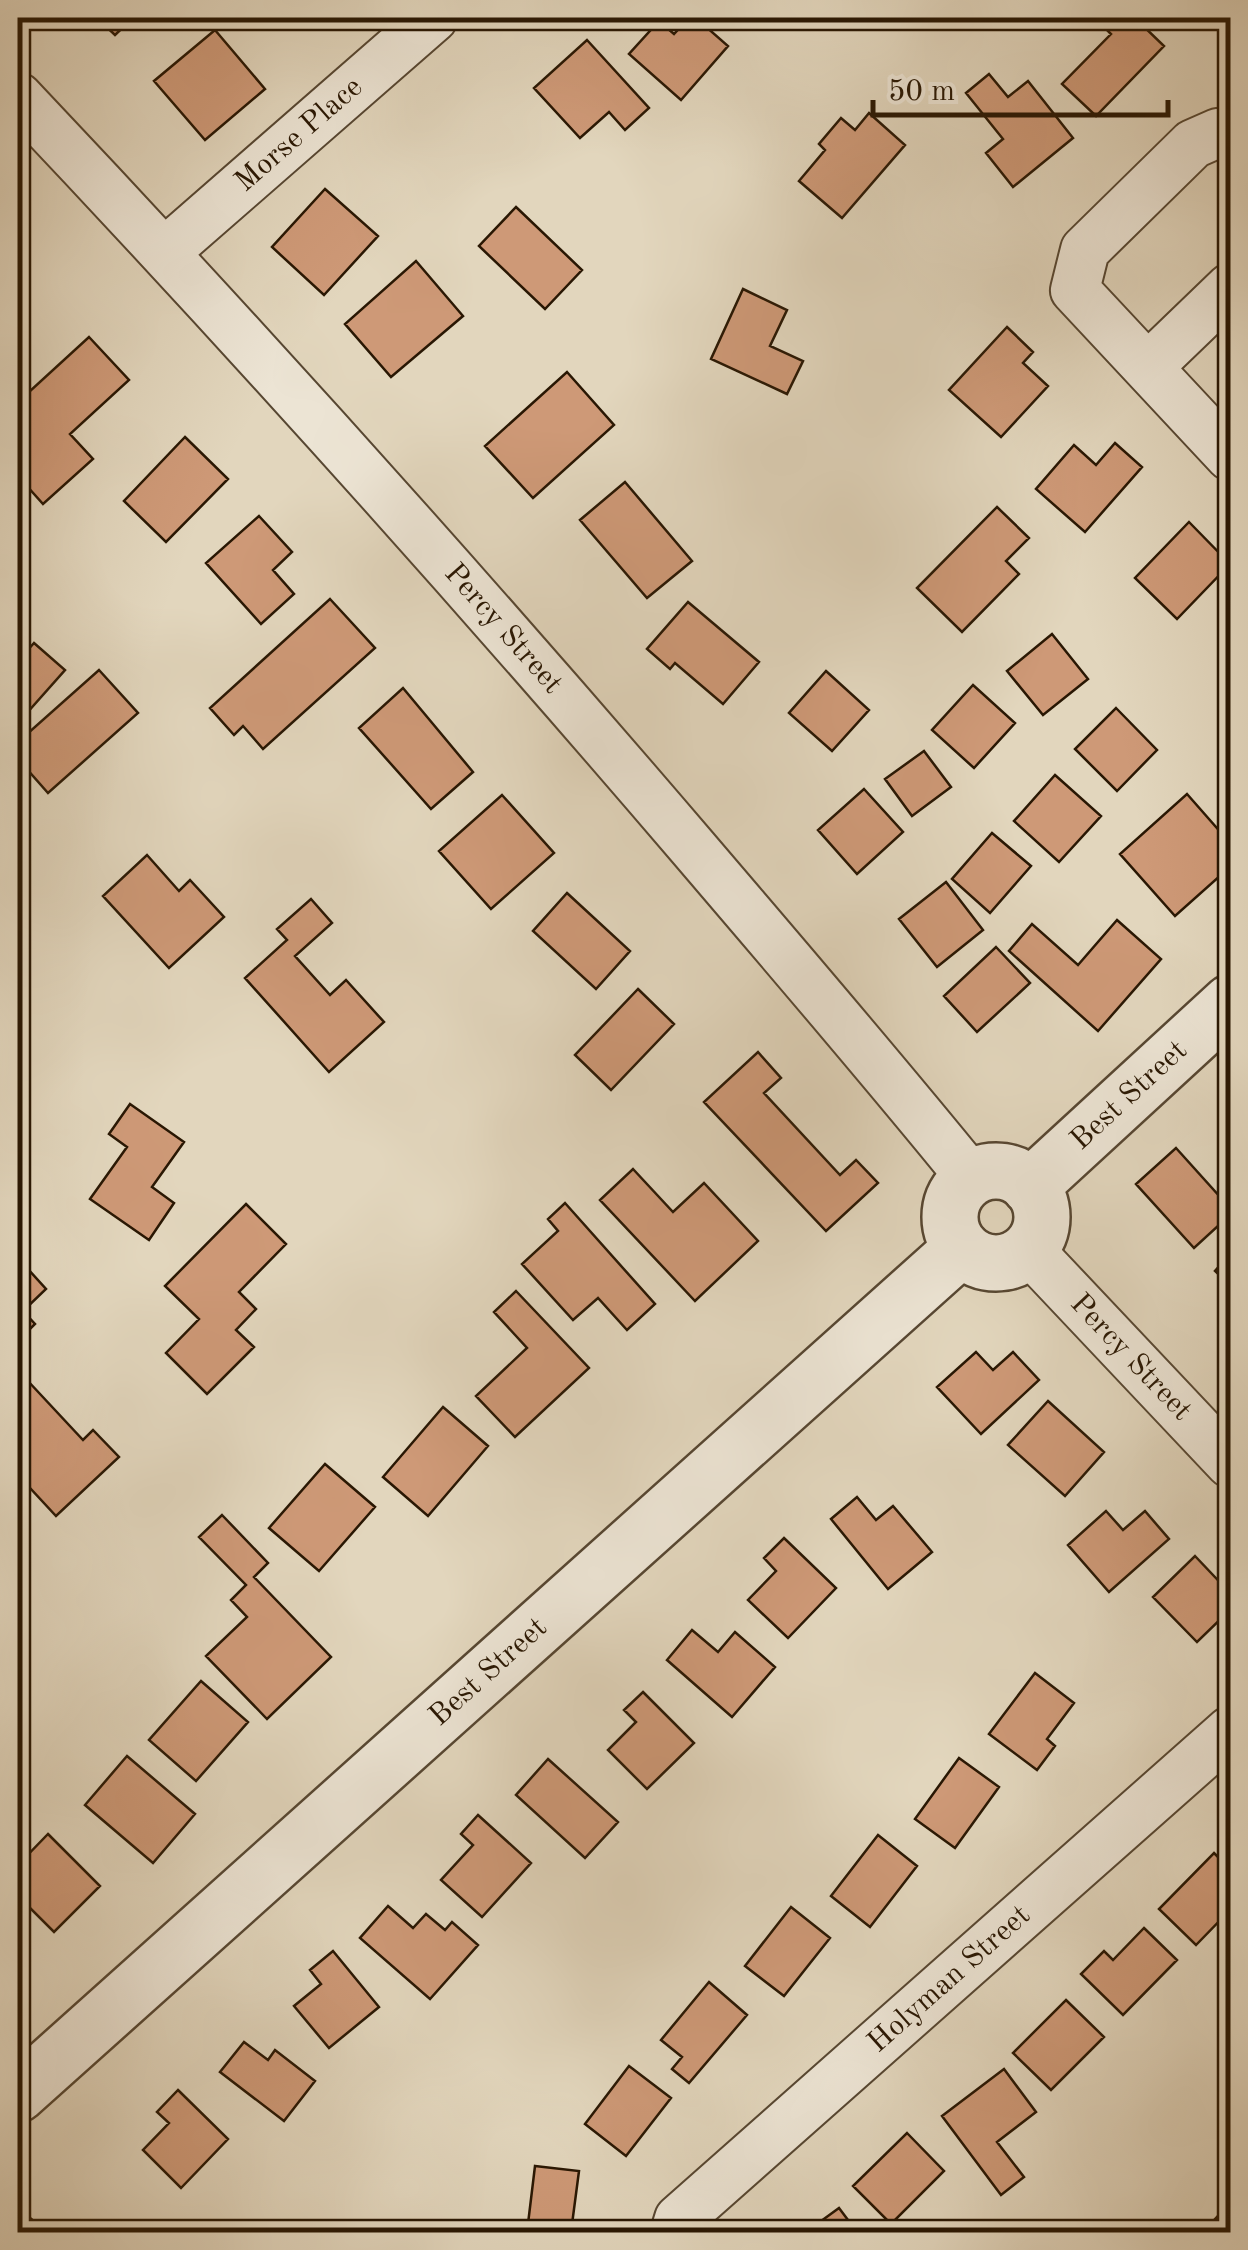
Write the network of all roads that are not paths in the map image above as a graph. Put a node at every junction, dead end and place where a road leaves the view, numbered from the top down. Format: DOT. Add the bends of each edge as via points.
graph roads {
  1 [pos="432,18"];
  2 [pos="18,97"];
  3 [pos="1230,132"];
  4 [pos="165,252"];
  5 [pos="1230,288"];
  6 [pos="1148,367"];
  7 [pos="1230,456"];
  8 [pos="1230,1003"];
  9 [pos="971,1178"];
  10 [pos="1030,1187"];
  11 [pos="962,1248"];
  12 [pos="1029,1250"];
  13 [pos="1230,1463"];
  14 [pos="1230,1731"];
  15 [pos="18,2094"];
  16 [pos="675,2232"];
  1 -- 4 [label="street, Morse Place"];
  2 -- 4 [label="street, Percy Street"];
  3 -- 6 [label="street" via="1193,144 1086,250 1075,290"];
  4 -- 9 [label="street, Percy Street" via="522,648"];
  5 -- 6 [label="street"];
  6 -- 7 [label="street"];
  8 -- 10 [label="street, Best Street"];
  9 -- 10 [label="street" via="1002,1171"];
  9 -- 11 [label="street" via="952,1202 953,1234"];
  10 -- 12 [label="street" via="1042,1206 1042,1222"];
  11 -- 12 [label="street" via="1001,1263"];
  11 -- 15 [label="street, Best Street"];
  12 -- 13 [label="street, Percy Street"];
  14 -- 16 [label="street, Holyman Street" via="680,2219"];
}
